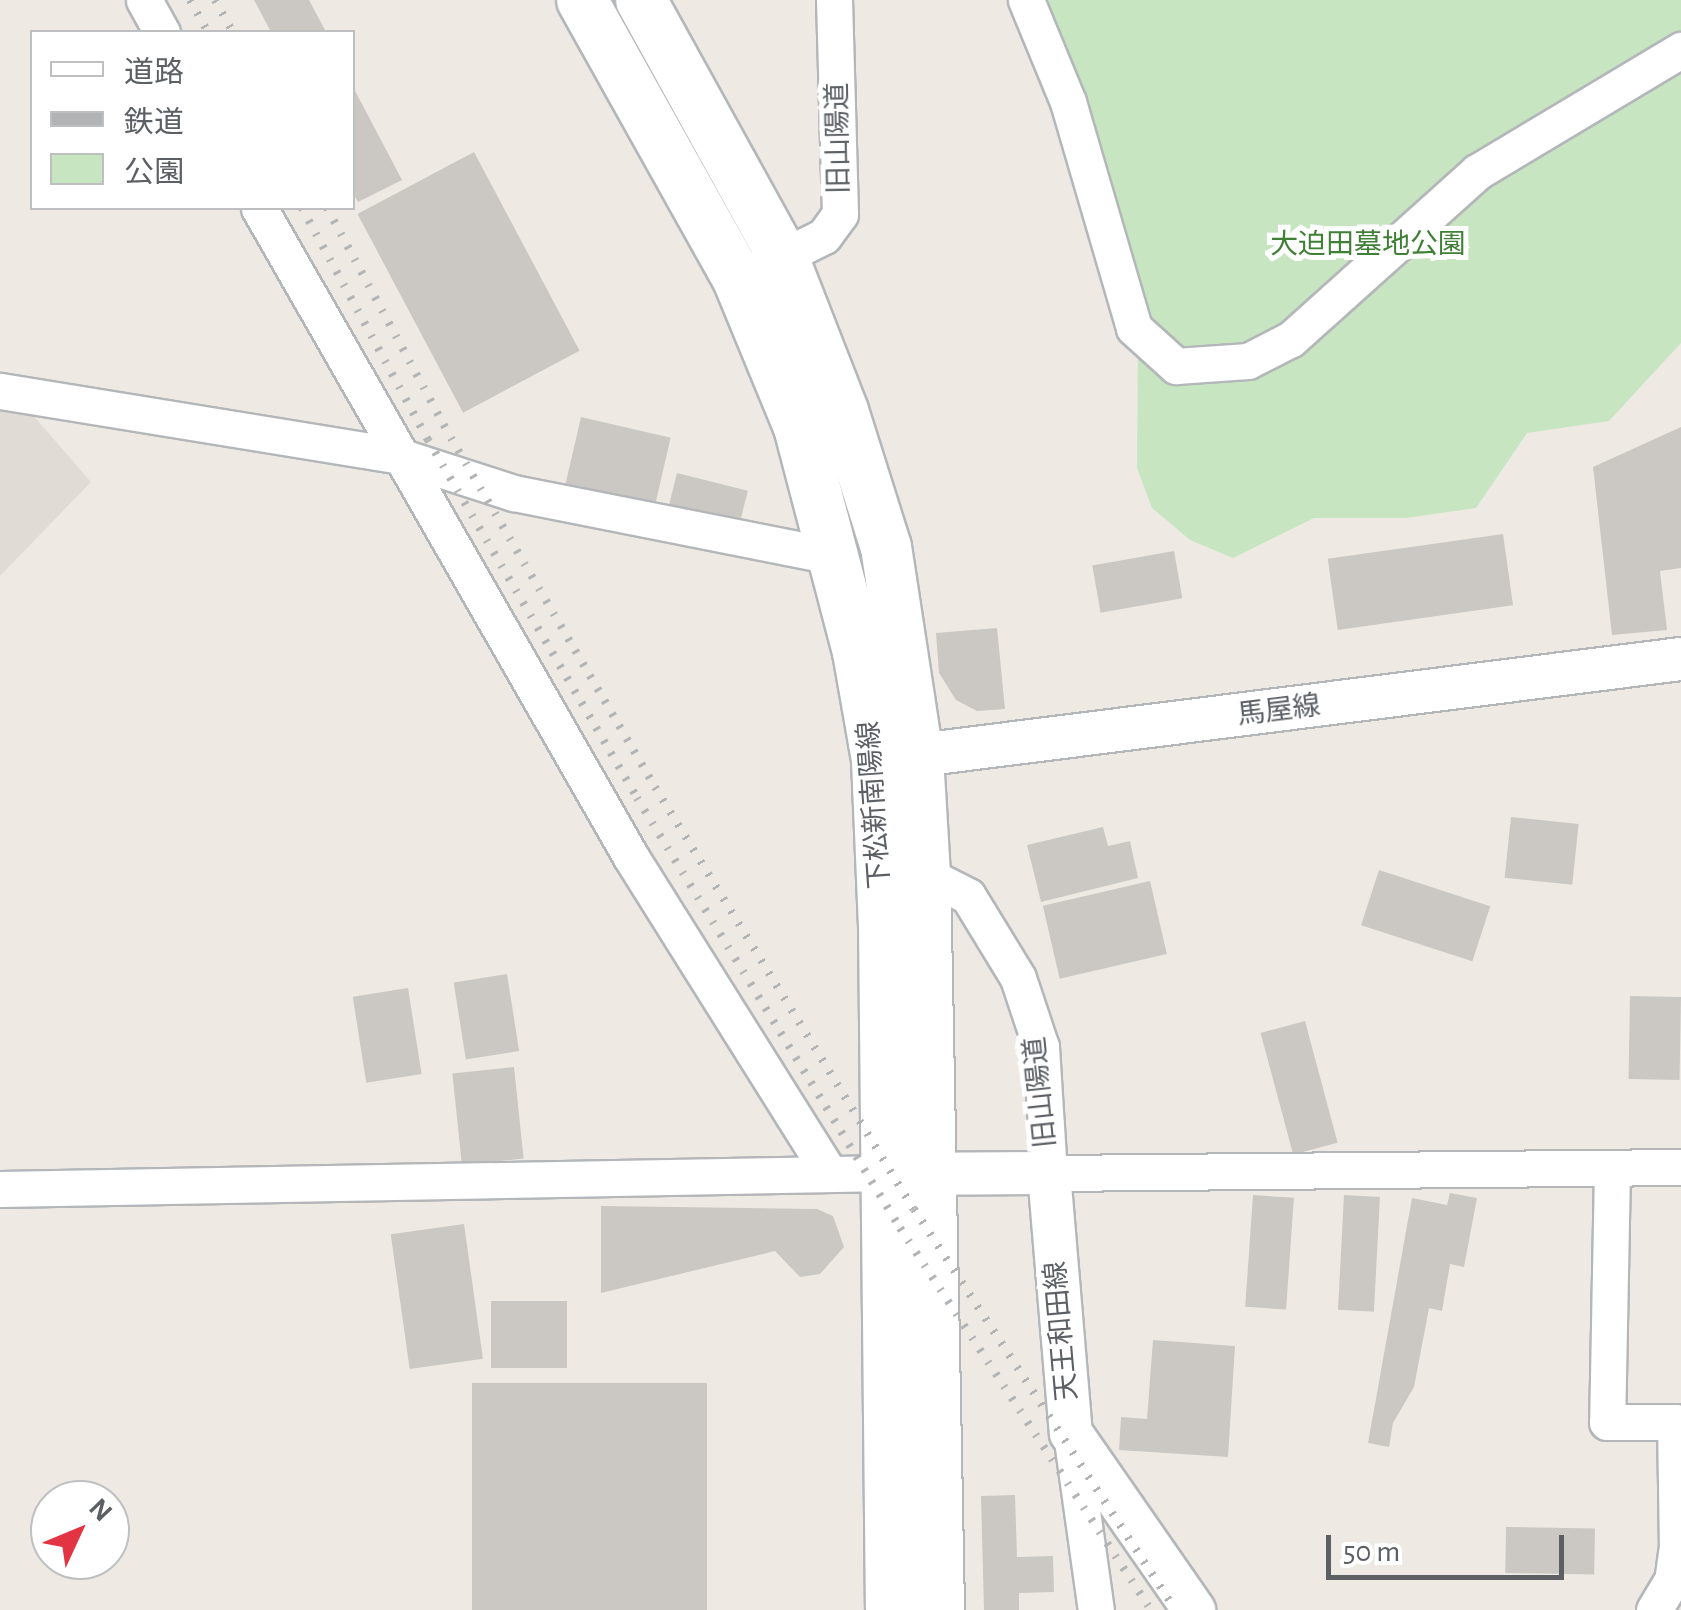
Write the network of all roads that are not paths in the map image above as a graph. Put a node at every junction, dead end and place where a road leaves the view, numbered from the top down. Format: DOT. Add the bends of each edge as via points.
graph roads {
  1 [pos="144,0"];
  2 [pos="582,0"];
  3 [pos="642,0"];
  4 [pos="834,0"];
  5 [pos="1026,0"];
  6 [pos="161,30"];
  7 [pos="1681,50"];
  8 [pos="260,210"];
  9 [pos="783,257"];
  10 [pos="738,278"];
  11 [pos="0,390"];
  12 [pos="396,455"];
  13 [pos="834,556"];
  14 [pos="1681,659"];
  15 [pos="897,758"];
  16 [pos="924,874"];
  17 [pos="1681,1167"];
  18 [pos="828,1170"];
  19 [pos="1612,1170"];
  20 [pos="909,1174"];
  21 [pos="1049,1174"];
  22 [pos="0,1190"];
  23 [pos="1071,1433"];
  24 [pos="891,1610"];
  25 [pos="939,1610"];
  26 [pos="1096,1610"];
  27 [pos="1194,1610"];
  28 [pos="1654,1610"];
  1 -- 6 [label="street"];
  2 -- 10 [label="main road, 下松新南陽線"];
  3 -- 9 [label="main road, 下松新南陽線"];
  4 -- 9 [label="street, 旧山陽道" via="840,214 824,236"];
  5 -- 7 [label="street" via="1068,102 1134,328 1176,366 1248,361 1290,339 1477,172"];
  8 -- 12 [label="street"];
  9 -- 10 [label="street, 旧山陽道"];
  9 -- 15 [label="main road, 下松新南陽線" via="844,411 886,547"];
  10 -- 13 [label="main road, 下松新南陽線" via="799,427"];
  11 -- 12 [label="street"];
  12 -- 13 [label="street" via="514,493"];
  12 -- 18 [label="street" via="632,857"];
  13 -- 15 [label="main road, 下松新南陽線"];
  14 -- 15 [label="street, 馬屋線"];
  15 -- 16 [label="main road, 下松新南陽線"];
  15 -- 20 [label="main road, 下松新南陽線"];
  16 -- 20 [label="main road, 下松新南陽線"];
  16 -- 21 [label="street, 旧山陽道" via="968,896 1018,978 1041,1046"];
  17 -- 19 [label="street"];
  18 -- 20 [label="street"];
  18 -- 22 [label="street"];
  19 -- 21 [label="street"];
  19 -- 28 [label="street" via="1606,1422 1675,1422 1677,1546 1672,1580"];
  20 -- 21 [label="street"];
  20 -- 24 [label="main road, 下松新南陽線"];
  20 -- 25 [label="main road, 下松新南陽線"];
  21 -- 23 [label="street, 天王和田線"];
  23 -- 26 [label="street"];
  23 -- 27 [label="street, 天王和田線"];
}
